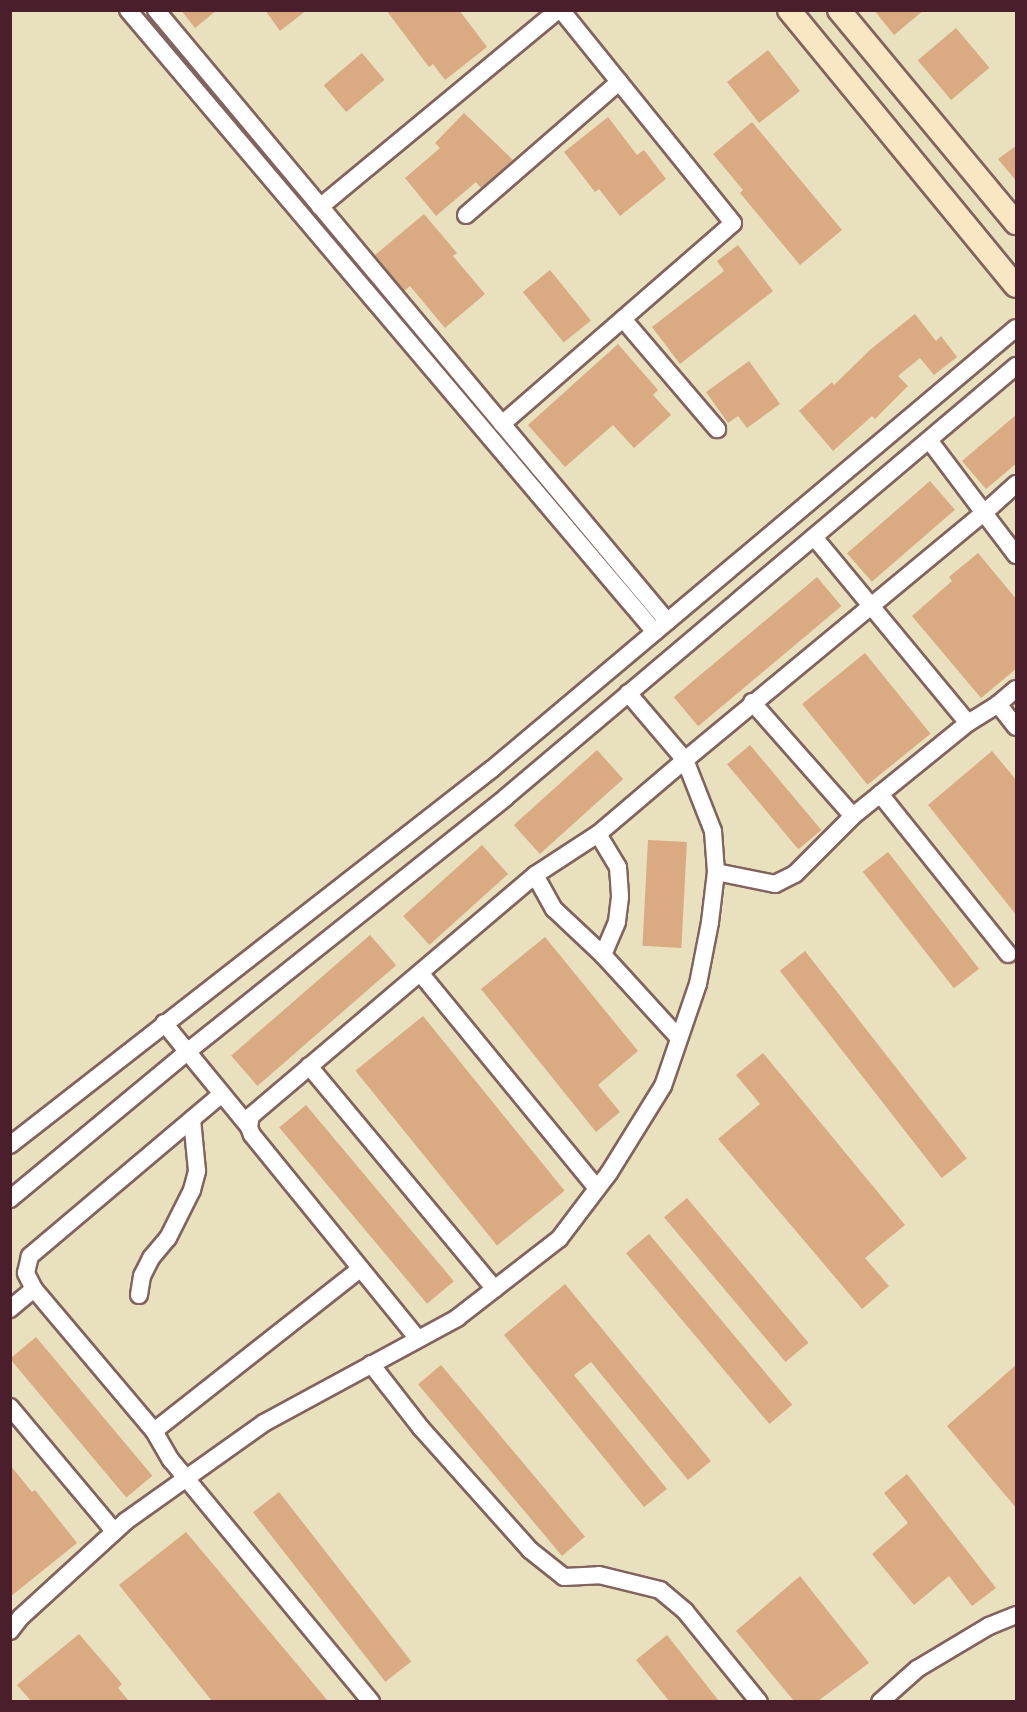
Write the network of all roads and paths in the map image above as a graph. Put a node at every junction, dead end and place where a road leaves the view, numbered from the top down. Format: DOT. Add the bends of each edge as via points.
graph roads {
  1 [pos="128,10"];
  2 [pos="156,10"];
  3 [pos="560,10"];
  4 [pos="789,10"];
  5 [pos="839,10"];
  6 [pos="619,82"];
  7 [pos="320,207"];
  8 [pos="466,215"];
  9 [pos="1017,223"];
  10 [pos="1017,286"];
  11 [pos="623,319"];
  12 [pos="1017,328"];
  13 [pos="1017,366"];
  14 [pos="502,424"];
  15 [pos="717,429"];
  16 [pos="929,440"];
  17 [pos="1017,484"];
  18 [pos="984,513"];
  19 [pos="814,537"];
  20 [pos="1017,555"];
  21 [pos="870,605"];
  22 [pos="661,626"];
  23 [pos="1017,688"];
  24 [pos="628,693"];
  25 [pos="752,702"];
  26 [pos="998,704"];
  27 [pos="968,723"];
  28 [pos="1017,727"];
  29 [pos="685,760"];
  30 [pos="880,794"];
  31 [pos="853,816"];
  32 [pos="598,834"];
  33 [pos="716,872"];
  34 [pos="535,876"];
  35 [pos="1008,954"];
  36 [pos="603,955"];
  37 [pos="421,974"];
  38 [pos="164,1023"];
  39 [pos="678,1037"];
  40 [pos="187,1052"];
  41 [pos="309,1065"];
  42 [pos="222,1094"];
  43 [pos="192,1119"];
  44 [pos="249,1127"];
  45 [pos="10,1144"];
  46 [pos="597,1188"];
  47 [pos="10,1199"];
  48 [pos="360,1269"];
  49 [pos="34,1289"];
  50 [pos="495,1289"];
  51 [pos="139,1295"];
  52 [pos="10,1309"];
  53 [pos="418,1339"];
  54 [pos="371,1364"];
  55 [pos="10,1407"];
  56 [pos="154,1431"];
  57 [pos="186,1478"];
  58 [pos="114,1531"];
  59 [pos="1017,1615"];
  60 [pos="10,1631"];
  61 [pos="371,1701"];
  62 [pos="759,1701"];
  63 [pos="880,1701"];
  1 -- 22 [label="street"];
  2 -- 7 [label="street"];
  3 -- 6 [label="street"];
  3 -- 7 [label="street"];
  4 -- 10 [label="street"];
  5 -- 9 [label="street"];
  6 -- 8 [label="street"];
  6 -- 11 [label="street" via="733,223"];
  7 -- 14 [label="street"];
  11 -- 14 [label="street"];
  11 -- 15 [label="street"];
  12 -- 22 [label="street"];
  13 -- 16 [label="street"];
  14 -- 22 [label="street"];
  16 -- 18 [label="street"];
  16 -- 19 [label="street"];
  17 -- 18 [label="street"];
  18 -- 20 [label="street"];
  18 -- 21 [label="street"];
  19 -- 21 [label="street"];
  19 -- 24 [label="street"];
  21 -- 25 [label="street"];
  21 -- 27 [label="street"];
  22 -- 38 [label="street" via="492,769"];
  23 -- 26 [label="street"];
  24 -- 29 [label="street"];
  24 -- 40 [label="street" via="506,797"];
  25 -- 29 [label="street"];
  25 -- 31 [label="street"];
  26 -- 27 [label="street"];
  26 -- 28 [label="street"];
  27 -- 30 [label="street"];
  29 -- 32 [label="street"];
  29 -- 33 [label="street" via="713,831"];
  30 -- 31 [label="street"];
  30 -- 35 [label="street"];
  31 -- 33 [label="street" via="795,874 775,884"];
  32 -- 34 [label="street"];
  32 -- 36 [label="street" via="618,867 620,897 617,922"];
  33 -- 39 [label="street" via="698,984"];
  34 -- 36 [label="street" via="554,909"];
  34 -- 37 [label="street"];
  36 -- 39 [label="street"];
  37 -- 41 [label="street"];
  37 -- 46 [label="street"];
  38 -- 40 [label="street"];
  38 -- 45 [label="street"];
  39 -- 46 [label="street" via="663,1086"];
  40 -- 42 [label="street"];
  40 -- 47 [label="street"];
  41 -- 44 [label="street" via="254,1112"];
  41 -- 50 [label="street"];
  42 -- 43 [label="street"];
  42 -- 44 [label="street"];
  43 -- 49 [label="street" via="30,1256 26,1273"];
  43 -- 51 [label="street" via="196,1171 192,1190 168,1239 142,1276"];
  44 -- 48 [label="street"];
  46 -- 50 [label="street" via="559,1239"];
  48 -- 53 [label="street"];
  48 -- 56 [label="street"];
  49 -- 52 [label="street"];
  49 -- 56 [label="street"];
  50 -- 53 [label="street" via="457,1318"];
  53 -- 54 [label="street"];
  54 -- 57 [label="street" via="264,1423"];
  54 -- 62 [label="street" via="421,1428 530,1550 564,1577 599,1575 660,1590 685,1611"];
  55 -- 58 [label="street"];
  56 -- 57 [label="street"];
  57 -- 58 [label="street"];
  57 -- 61 [label="street"];
  58 -- 60 [label="street"];
  59 -- 63 [label="street" via="988,1626 917,1669"];
}
